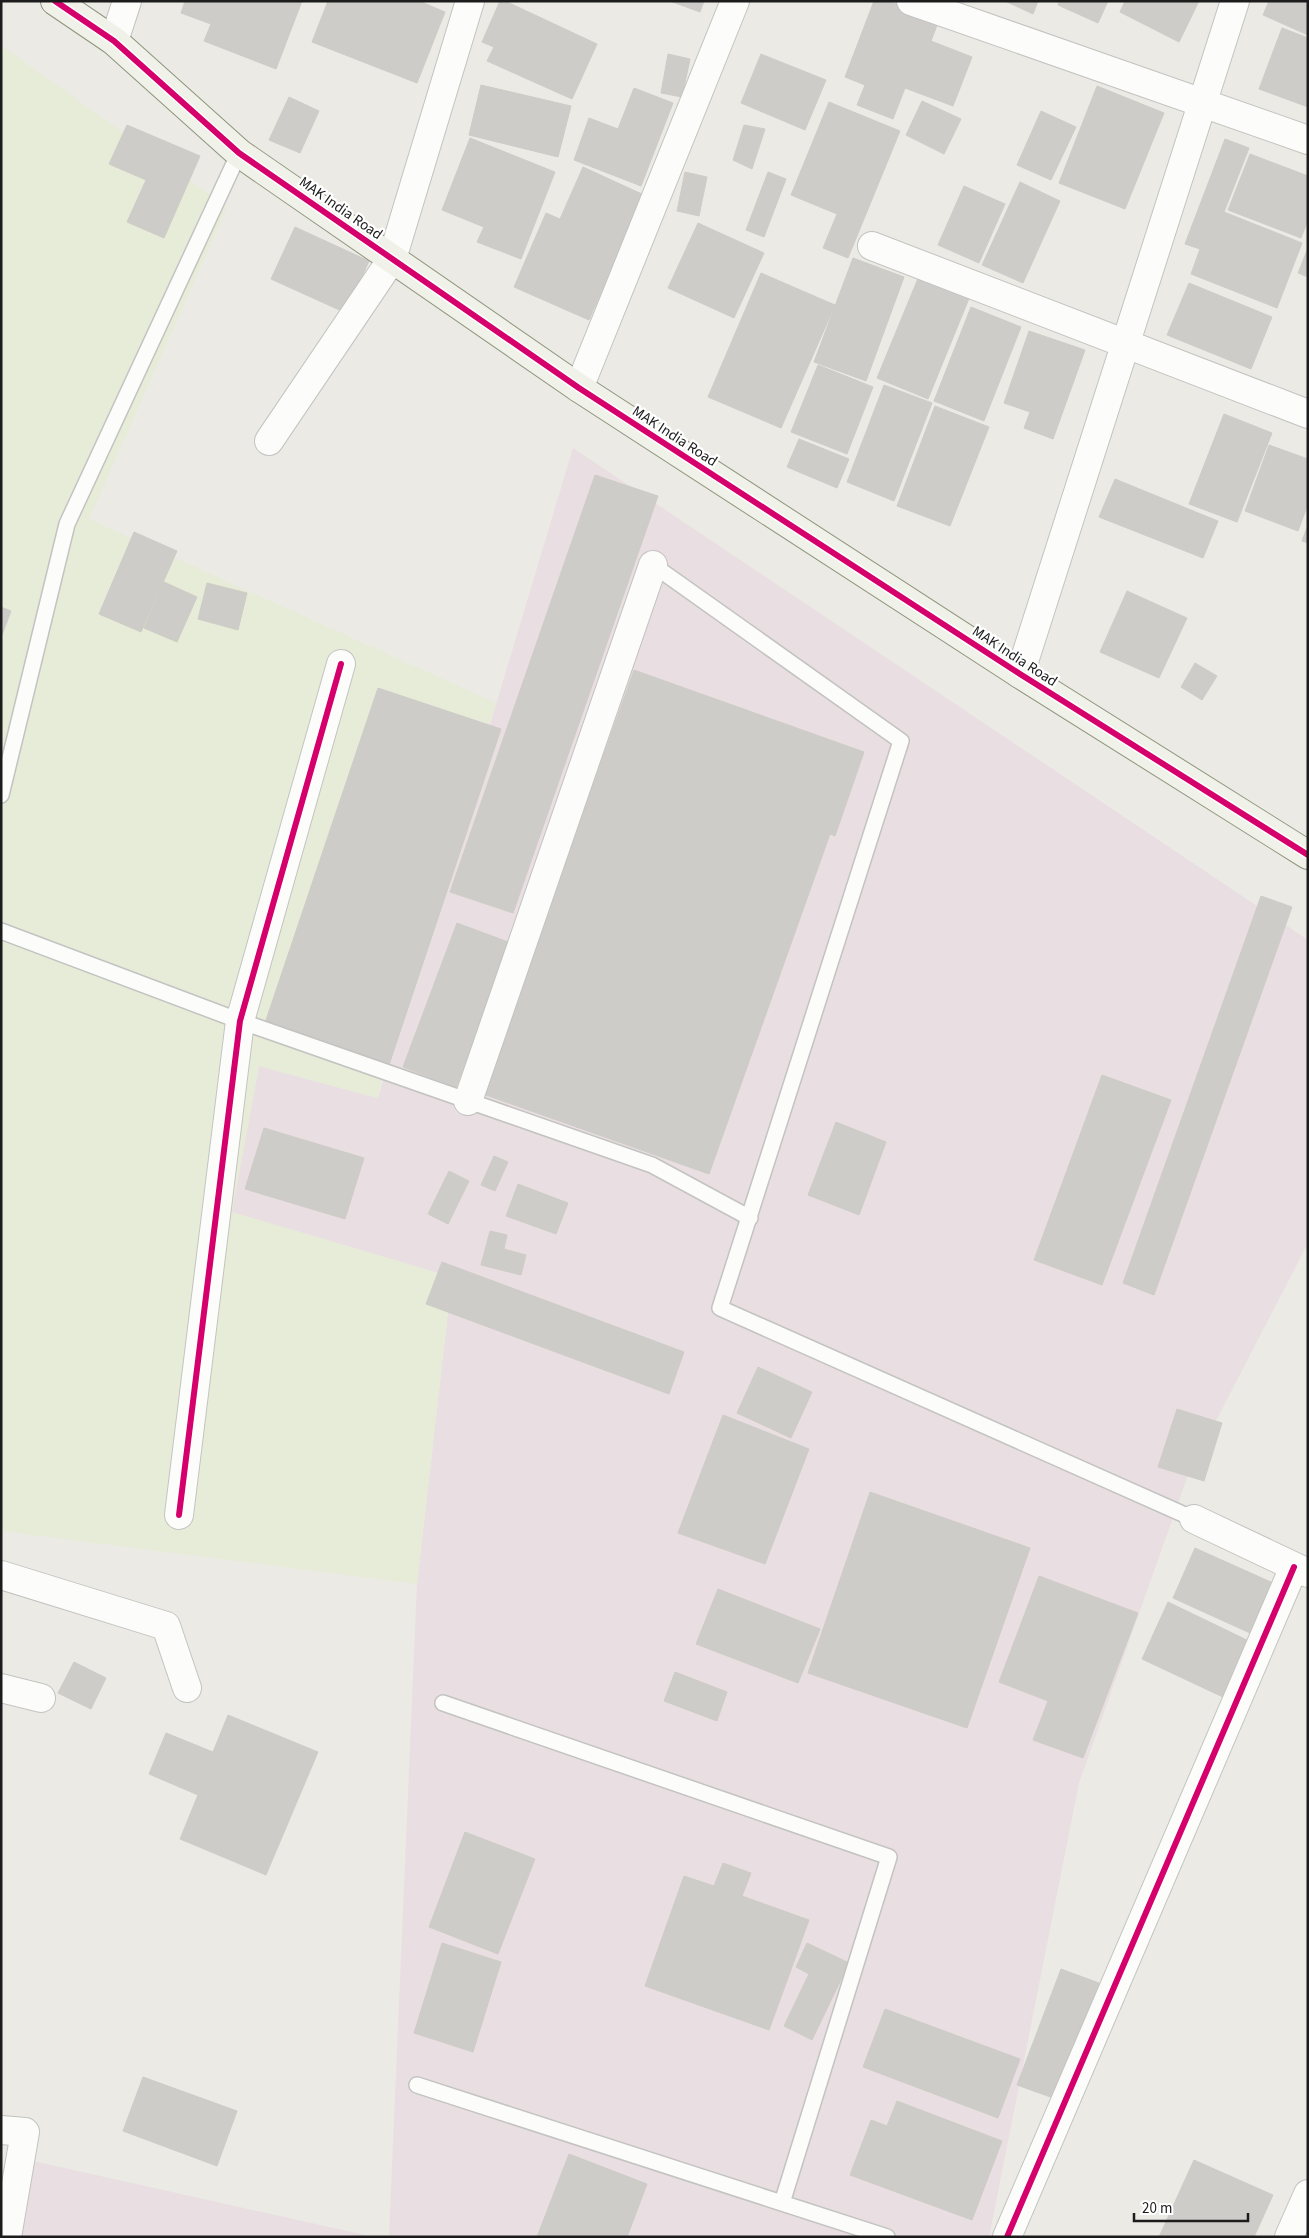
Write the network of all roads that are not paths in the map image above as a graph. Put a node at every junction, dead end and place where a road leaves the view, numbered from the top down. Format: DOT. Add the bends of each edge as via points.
graph roads {
  1 [pos="55,1"];
  2 [pos="127,1"];
  3 [pos="470,1"];
  4 [pos="735,1"];
  5 [pos="911,1"];
  6 [pos="1235,1"];
  7 [pos="114,41"];
  8 [pos="1203,105"];
  9 [pos="1308,140"];
  10 [pos="239,153"];
  11 [pos="872,246"];
  12 [pos="392,259"];
  13 [pos="1126,344"];
  14 [pos="579,388"];
  15 [pos="1308,414"];
  16 [pos="269,441"];
  17 [pos="653,565"];
  18 [pos="341,664"];
  19 [pos="1020,674"];
  20 [pos="1,795"];
  21 [pos="1308,856"];
  22 [pos="1,931"];
  23 [pos="240,1022"];
  24 [pos="468,1101"];
  25 [pos="750,1218"];
  26 [pos="179,1515"];
  27 [pos="1194,1519"];
  28 [pos="1301,1570"];
  29 [pos="1,1575"];
  30 [pos="1,1688"];
  31 [pos="187,1688"];
  32 [pos="40,1698"];
  33 [pos="443,1703"];
  34 [pos="417,2085"];
  35 [pos="1,2130"];
  36 [pos="1308,2194"];
  37 [pos="782,2203"];
  38 [pos="7,2237"];
  39 [pos="887,2237"];
  40 [pos="1006,2237"];
  41 [pos="1289,2237"];
  1 -- 7 [label="street, MAK India Road"];
  2 -- 7 [label="street"];
  3 -- 12 [label="street"];
  4 -- 14 [label="street"];
  5 -- 8 [label="street"];
  6 -- 8 [label="street"];
  7 -- 10 [label="street, MAK India Road"];
  8 -- 9 [label="street"];
  8 -- 13 [label="street"];
  10 -- 12 [label="street, MAK India Road"];
  10 -- 20 [label="lane" via="67,524"];
  11 -- 13 [label="street"];
  12 -- 14 [label="street, MAK India Road"];
  12 -- 16 [label="street"];
  13 -- 15 [label="street"];
  13 -- 19 [label="street"];
  14 -- 19 [label="street, MAK India Road"];
  17 -- 24 [label="street"];
  17 -- 25 [label="lane" via="900,741"];
  18 -- 23 [label="street"];
  19 -- 21 [label="street, MAK India Road"];
  22 -- 23 [label="lane"];
  23 -- 24 [label="lane"];
  23 -- 26 [label="street"];
  24 -- 25 [label="lane" via="652,1165"];
  25 -- 27 [label="lane" via="720,1308"];
  27 -- 28 [label="street"];
  28 -- 40 [label="street"];
  29 -- 31 [label="street" via="166,1626"];
  30 -- 32 [label="street"];
  33 -- 37 [label="lane" via="889,1857"];
  34 -- 37 [label="lane"];
  35 -- 38 [label="street" via="25,2132"];
  36 -- 41 [label="street"];
  37 -- 39 [label="lane"];
}
